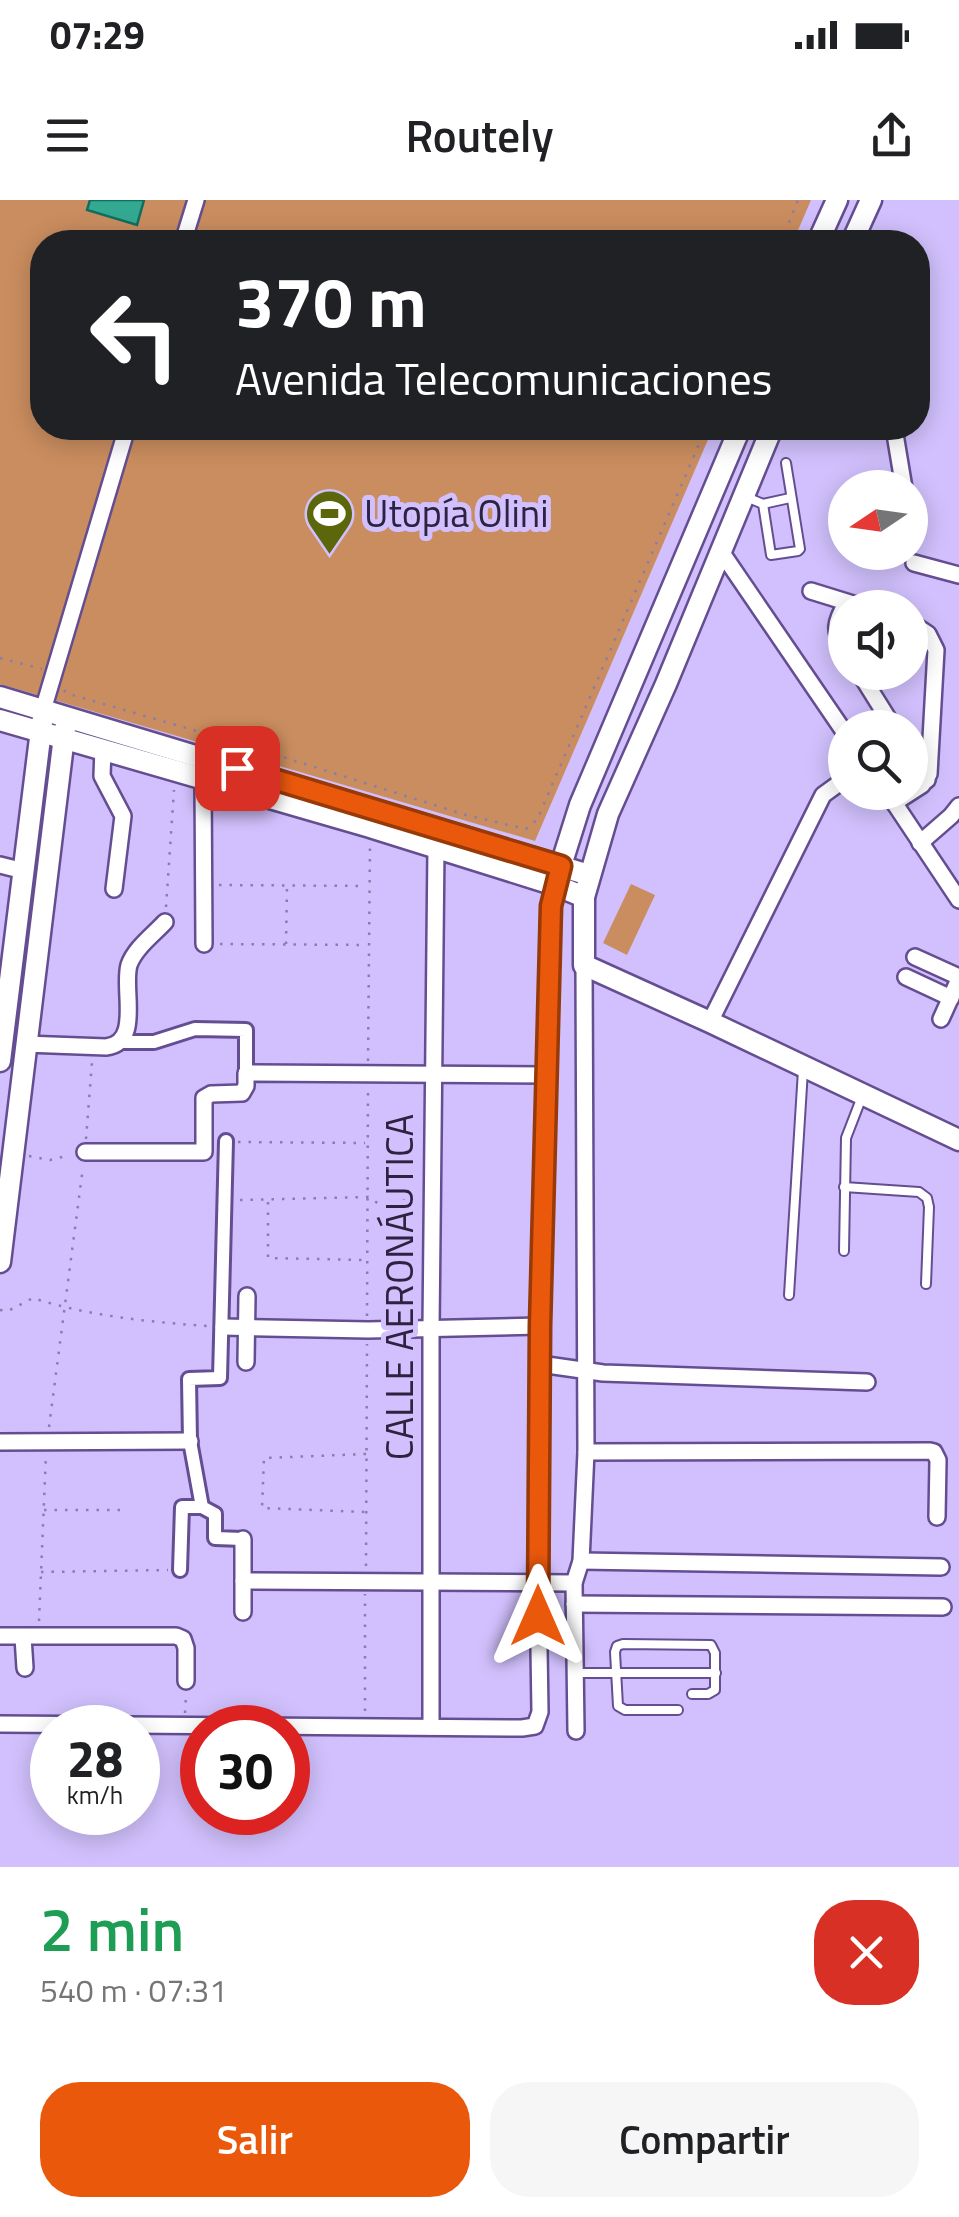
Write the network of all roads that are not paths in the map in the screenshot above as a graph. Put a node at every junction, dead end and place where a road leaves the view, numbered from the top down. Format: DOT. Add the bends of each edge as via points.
graph roads {
  1 [pos="196,200"];
  2 [pos="836,200"];
  3 [pos="871,200"];
  4 [pos="862,220"];
  5 [pos="187,230"];
  6 [pos="823,230"];
  7 [pos="857,230"];
  8 [pos="863,230"];
  9 [pos="123,440"];
  10 [pos="735,440"];
  11 [pos="767,440"];
  12 [pos="896,440"];
  13 [pos="786,463"];
  14 [pos="901,470"];
  15 [pos="743,496"];
  16 [pos="790,498"];
  17 [pos="764,504"];
  18 [pos="720,550"];
  19 [pos="928,567"];
  20 [pos="959,575"];
  21 [pos="810,591"];
  22 [pos="828,597"];
  23 [pos="928,635"];
  24 [pos="0,697"];
  25 [pos="829,710"];
  26 [pos="66,716"];
  27 [pos="0,720"];
  28 [pos="42,721"];
  29 [pos="63,738"];
  30 [pos="103,749"];
  31 [pos="928,766"];
  32 [pos="203,778"];
  33 [pos="828,791"];
  34 [pos="959,806"];
  35 [pos="899,810"];
  36 [pos="920,843"];
  37 [pos="436,847"];
  38 [pos="0,864"];
  39 [pos="24,872"];
  40 [pos="558,875"];
  41 [pos="590,876"];
  42 [pos="114,889"];
  43 [pos="584,897"];
  44 [pos="959,900"];
  45 [pos="165,922"];
  46 [pos="204,944"];
  47 [pos="915,957"];
  48 [pos="584,965"];
  49 [pos="906,977"];
  50 [pos="959,978"];
  51 [pos="950,998"];
  52 [pos="3,1008"];
  53 [pos="941,1020"];
  54 [pos="710,1022"];
  55 [pos="121,1042"];
  56 [pos="26,1044"];
  57 [pos="0,1061"];
  58 [pos="803,1066"];
  59 [pos="246,1073"];
  60 [pos="434,1073"];
  61 [pos="548,1075"];
  62 [pos="863,1094"];
  63 [pos="959,1140"];
  64 [pos="226,1142"];
  65 [pos="86,1152"];
  66 [pos="844,1187"];
  67 [pos="844,1252"];
  68 [pos="0,1262"];
  69 [pos="926,1284"];
  70 [pos="789,1295"];
  71 [pos="247,1296"];
  72 [pos="540,1326"];
  73 [pos="223,1327"];
  74 [pos="247,1327"];
  75 [pos="431,1328"];
  76 [pos="246,1362"];
  77 [pos="540,1364"];
  78 [pos="585,1369"];
  79 [pos="867,1382"];
  80 [pos="190,1441"];
  81 [pos="0,1442"];
  82 [pos="586,1452"];
  83 [pos="202,1506"];
  84 [pos="937,1517"];
  85 [pos="244,1540"];
  86 [pos="581,1561"];
  87 [pos="941,1566"];
  88 [pos="180,1570"];
  89 [pos="243,1581"];
  90 [pos="431,1583"];
  91 [pos="574,1583"];
  92 [pos="538,1584"];
  93 [pos="574,1604"];
  94 [pos="943,1607"];
  95 [pos="243,1612"];
  96 [pos="0,1636"];
  97 [pos="31,1637"];
  98 [pos="24,1668"];
  99 [pos="576,1673"];
  100 [pos="716,1673"];
  101 [pos="616,1675"];
  102 [pos="186,1681"];
  103 [pos="692,1694"];
  104 [pos="678,1710"];
  105 [pos="0,1724"];
  106 [pos="431,1727"];
  107 [pos="576,1731"];
  1 -- 5 [label="street"];
  2 -- 6 [label="street"];
  3 -- 4 [label="street"];
  4 -- 7 [label="street"];
  4 -- 8 [label="street"];
  9 -- 28 [label="street"];
  10 -- 40 [label="street" via="580,805"];
  11 -- 15 [label="street"];
  12 -- 14 [label="street"];
  13 -- 16 [label="lane"];
  15 -- 17 [label="lane"];
  15 -- 18 [label="street"];
  16 -- 17 [label="lane"];
  16 -- 17 [label="lane" via="798,551 772,555"];
  18 -- 25 [label="street"];
  18 -- 41 [label="street" via="608,814"];
  19 -- 20 [label="street"];
  21 -- 22 [label="street"];
  23 -- 31 [label="street" via="936,650"];
  24 -- 28 [label="street"];
  26 -- 28 [label="street"];
  26 -- 29 [label="street"];
  26 -- 40 [label="street"];
  27 -- 28 [label="street"];
  28 -- 29 [label="street"];
  28 -- 39 [label="street"];
  29 -- 30 [label="street"];
  29 -- 56 [label="street"];
  30 -- 32 [label="street"];
  30 -- 42 [label="street" via="102,776 123,816"];
  32 -- 37 [label="street"];
  32 -- 46 [label="street"];
  33 -- 54 [label="street"];
  34 -- 36 [label="street"];
  35 -- 36 [label="street"];
  36 -- 44 [label="street"];
  37 -- 40 [label="street"];
  37 -- 60 [label="street, CALLE AERONÁUTICA"];
  38 -- 39 [label="street"];
  39 -- 52 [label="street"];
  40 -- 41 [label="street"];
  40 -- 43 [label="street"];
  40 -- 61 [label="street" via="551,906"];
  41 -- 43 [label="street"];
  43 -- 48 [label="street"];
  45 -- 55 [label="street" via="132,958"];
  47 -- 50 [label="street"];
  48 -- 54 [label="street"];
  48 -- 78 [label="street"];
  49 -- 51 [label="street"];
  50 -- 51 [label="street"];
  51 -- 53 [label="street"];
  52 -- 57 [label="street"];
  54 -- 58 [label="street"];
  55 -- 56 [label="street"];
  55 -- 59 [label="street" via="154,1042 194,1028 246,1030"];
  56 -- 68 [label="street"];
  58 -- 62 [label="street"];
  58 -- 70 [label="lane"];
  59 -- 60 [label="street"];
  59 -- 65 [label="street" via="242,1092 204,1098 204,1152"];
  60 -- 61 [label="street"];
  60 -- 75 [label="street, CALLE AERONÁUTICA"];
  61 -- 72 [label="street"];
  62 -- 63 [label="street"];
  62 -- 66 [label="lane" via="846,1138"];
  64 -- 73 [label="street"];
  66 -- 67 [label="lane"];
  66 -- 69 [label="lane" via="927,1198"];
  71 -- 74 [label="street"];
  72 -- 75 [label="street"];
  72 -- 77 [label="street"];
  73 -- 74 [label="street"];
  73 -- 80 [label="street" via="220,1378 189,1379"];
  74 -- 75 [label="street"];
  74 -- 76 [label="street"];
  75 -- 90 [label="street, CALLE AERONÁUTICA"];
  77 -- 78 [label="street"];
  77 -- 92 [label="street"];
  78 -- 79 [label="street"];
  78 -- 82 [label="street"];
  80 -- 81 [label="street"];
  80 -- 83 [label="street"];
  82 -- 84 [label="street" via="934,1452"];
  82 -- 86 [label="street"];
  83 -- 85 [label="street" via="215,1514 215,1538"];
  83 -- 88 [label="street" via="182,1507"];
  85 -- 89 [label="street"];
  86 -- 87 [label="street"];
  86 -- 91 [label="street"];
  89 -- 90 [label="street"];
  89 -- 95 [label="street"];
  90 -- 92 [label="street"];
  90 -- 106 [label="street, CALLE AERONÁUTICA"];
  91 -- 92 [label="street"];
  91 -- 93 [label="street"];
  92 -- 106 [label="street" via="535,1726"];
  93 -- 94 [label="street"];
  93 -- 99 [label="street"];
  96 -- 97 [label="street"];
  97 -- 98 [label="street"];
  97 -- 102 [label="street" via="176,1636 185,1644"];
  99 -- 101 [label="lane"];
  99 -- 107 [label="street"];
  100 -- 101 [label="lane"];
  100 -- 101 [label="lane" via="715,1650 708,1644 623,1644 616,1649"];
  100 -- 103 [label="lane" via="712,1693"];
  101 -- 104 [label="lane" via="621,1709"];
  105 -- 106 [label="street"];
}
